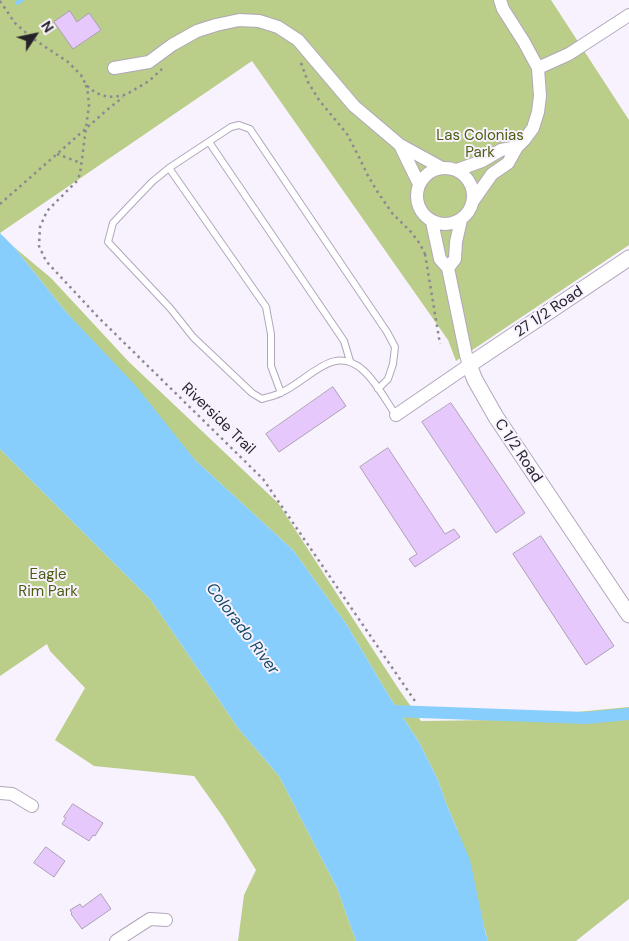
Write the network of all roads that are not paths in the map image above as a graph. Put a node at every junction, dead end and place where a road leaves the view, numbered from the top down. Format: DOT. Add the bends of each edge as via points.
graph roads {
  1 [pos="500,0"];
  2 [pos="629,15"];
  3 [pos="114,68"];
  4 [pos="538,68"];
  5 [pos="209,142"];
  6 [pos="400,145"];
  7 [pos="517,147"];
  8 [pos="169,168"];
  9 [pos="442,168"];
  10 [pos="457,170"];
  11 [pos="419,184"];
  12 [pos="473,201"];
  13 [pos="461,220"];
  14 [pos="432,222"];
  15 [pos="629,258"];
  16 [pos="448,268"];
  17 [pos="350,361"];
  18 [pos="469,365"];
  19 [pos="378,388"];
  20 [pos="281,393"];
  21 [pos="396,415"];
  22 [pos="626,605"];
  23 [pos="0,793"];
  24 [pos="32,806"];
  25 [pos="166,920"];
  26 [pos="116,941"];
  1 -- 4 [label="street"];
  2 -- 4 [label="street" via="569,54"];
  3 -- 6 [label="street" via="149,62 197,31 239,20 259,21 278,27 298,40 354,106"];
  4 -- 7 [label="street" via="538,112 533,128"];
  5 -- 8 [label="lane"];
  5 -- 17 [label="lane" via="344,340"];
  5 -- 19 [label="lane" via="231,126 250,129 387,332 394,347 394,364 388,378"];
  6 -- 9 [label="street"];
  6 -- 11 [label="street"];
  7 -- 10 [label="street" via="501,150"];
  7 -- 12 [label="street" via="508,163 492,174"];
  8 -- 20 [label="lane" via="266,307 271,334 271,366"];
  8 -- 20 [label="lane" via="113,223 108,242 193,337 252,394 262,399"];
  9 -- 10 [label="street"];
  9 -- 11 [label="street" via="428,173"];
  10 -- 12 [label="street" via="468,180"];
  11 -- 14 [label="street" via="416,191 418,206"];
  12 -- 13 [label="street"];
  13 -- 14 [label="street" via="447,225"];
  13 -- 16 [label="street" via="455,259"];
  14 -- 16 [label="street, C 1/2 Road" via="440,258"];
  15 -- 18 [label="street, 27 1/2 Road"];
  16 -- 18 [label="street, C 1/2 Road"];
  17 -- 19 [label="lane"];
  17 -- 20 [label="lane" via="336,360 323,366"];
  18 -- 21 [label="street"];
  18 -- 22 [label="street, C 1/2 Road" via="496,417"];
  19 -- 21 [label="lane"];
  23 -- 24 [label="street" via="12,794"];
  25 -- 26 [label="street" via="150,919"];
}
